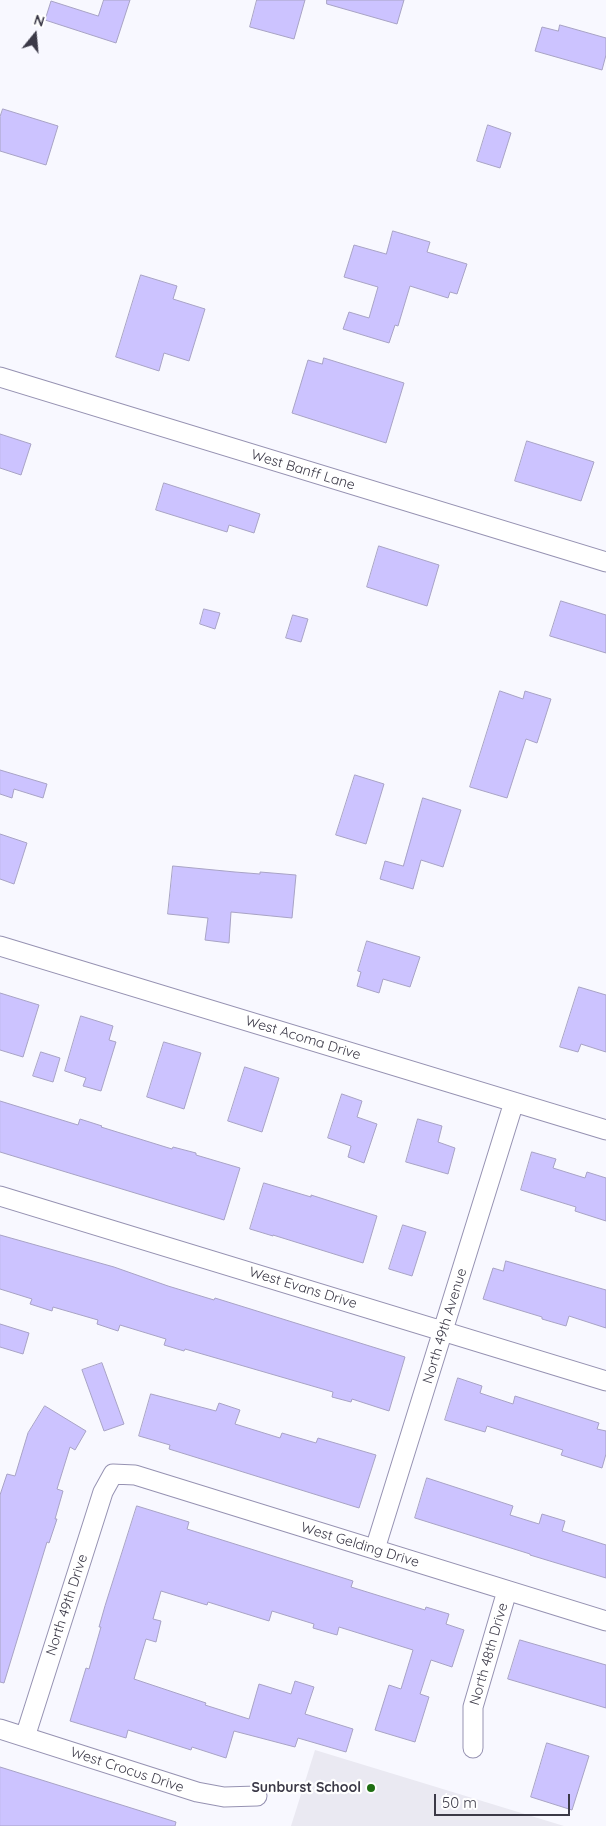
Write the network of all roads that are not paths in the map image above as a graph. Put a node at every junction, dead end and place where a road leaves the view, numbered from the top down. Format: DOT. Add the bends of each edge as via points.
graph roads {
  1 [pos="0,377"];
  2 [pos="606,562"];
  3 [pos="0,946"];
  4 [pos="514,1102"];
  5 [pos="606,1130"];
  6 [pos="0,1196"];
  7 [pos="443,1331"];
  8 [pos="606,1381"];
  9 [pos="113,1474"];
  10 [pos="375,1549"];
  11 [pos="507,1591"];
  12 [pos="606,1621"];
  13 [pos="0,1729"];
  14 [pos="25,1737"];
  15 [pos="473,1748"];
  16 [pos="257,1796"];
  1 -- 2 [label="street, West Banff Lane"];
  3 -- 4 [label="street, West Acoma Drive"];
  4 -- 5 [label="street, West Acoma Drive"];
  4 -- 7 [label="street, North 49th Avenue"];
  6 -- 7 [label="street, West Evans Drive"];
  7 -- 8 [label="street, West Evans Drive"];
  7 -- 10 [label="street, North 49th Avenue"];
  9 -- 10 [label="street, West Gelding Drive" via="135,1475"];
  9 -- 14 [label="street, North 49th Drive" via="103,1492"];
  10 -- 11 [label="street, West Gelding Drive"];
  11 -- 12 [label="street, West Gelding Drive"];
  11 -- 15 [label="street, North 48th Drive" via="473,1708"];
  13 -- 14 [label="street, West Crocus Drive"];
  14 -- 16 [label="street, West Crocus Drive" via="196,1792 224,1797"];
}
